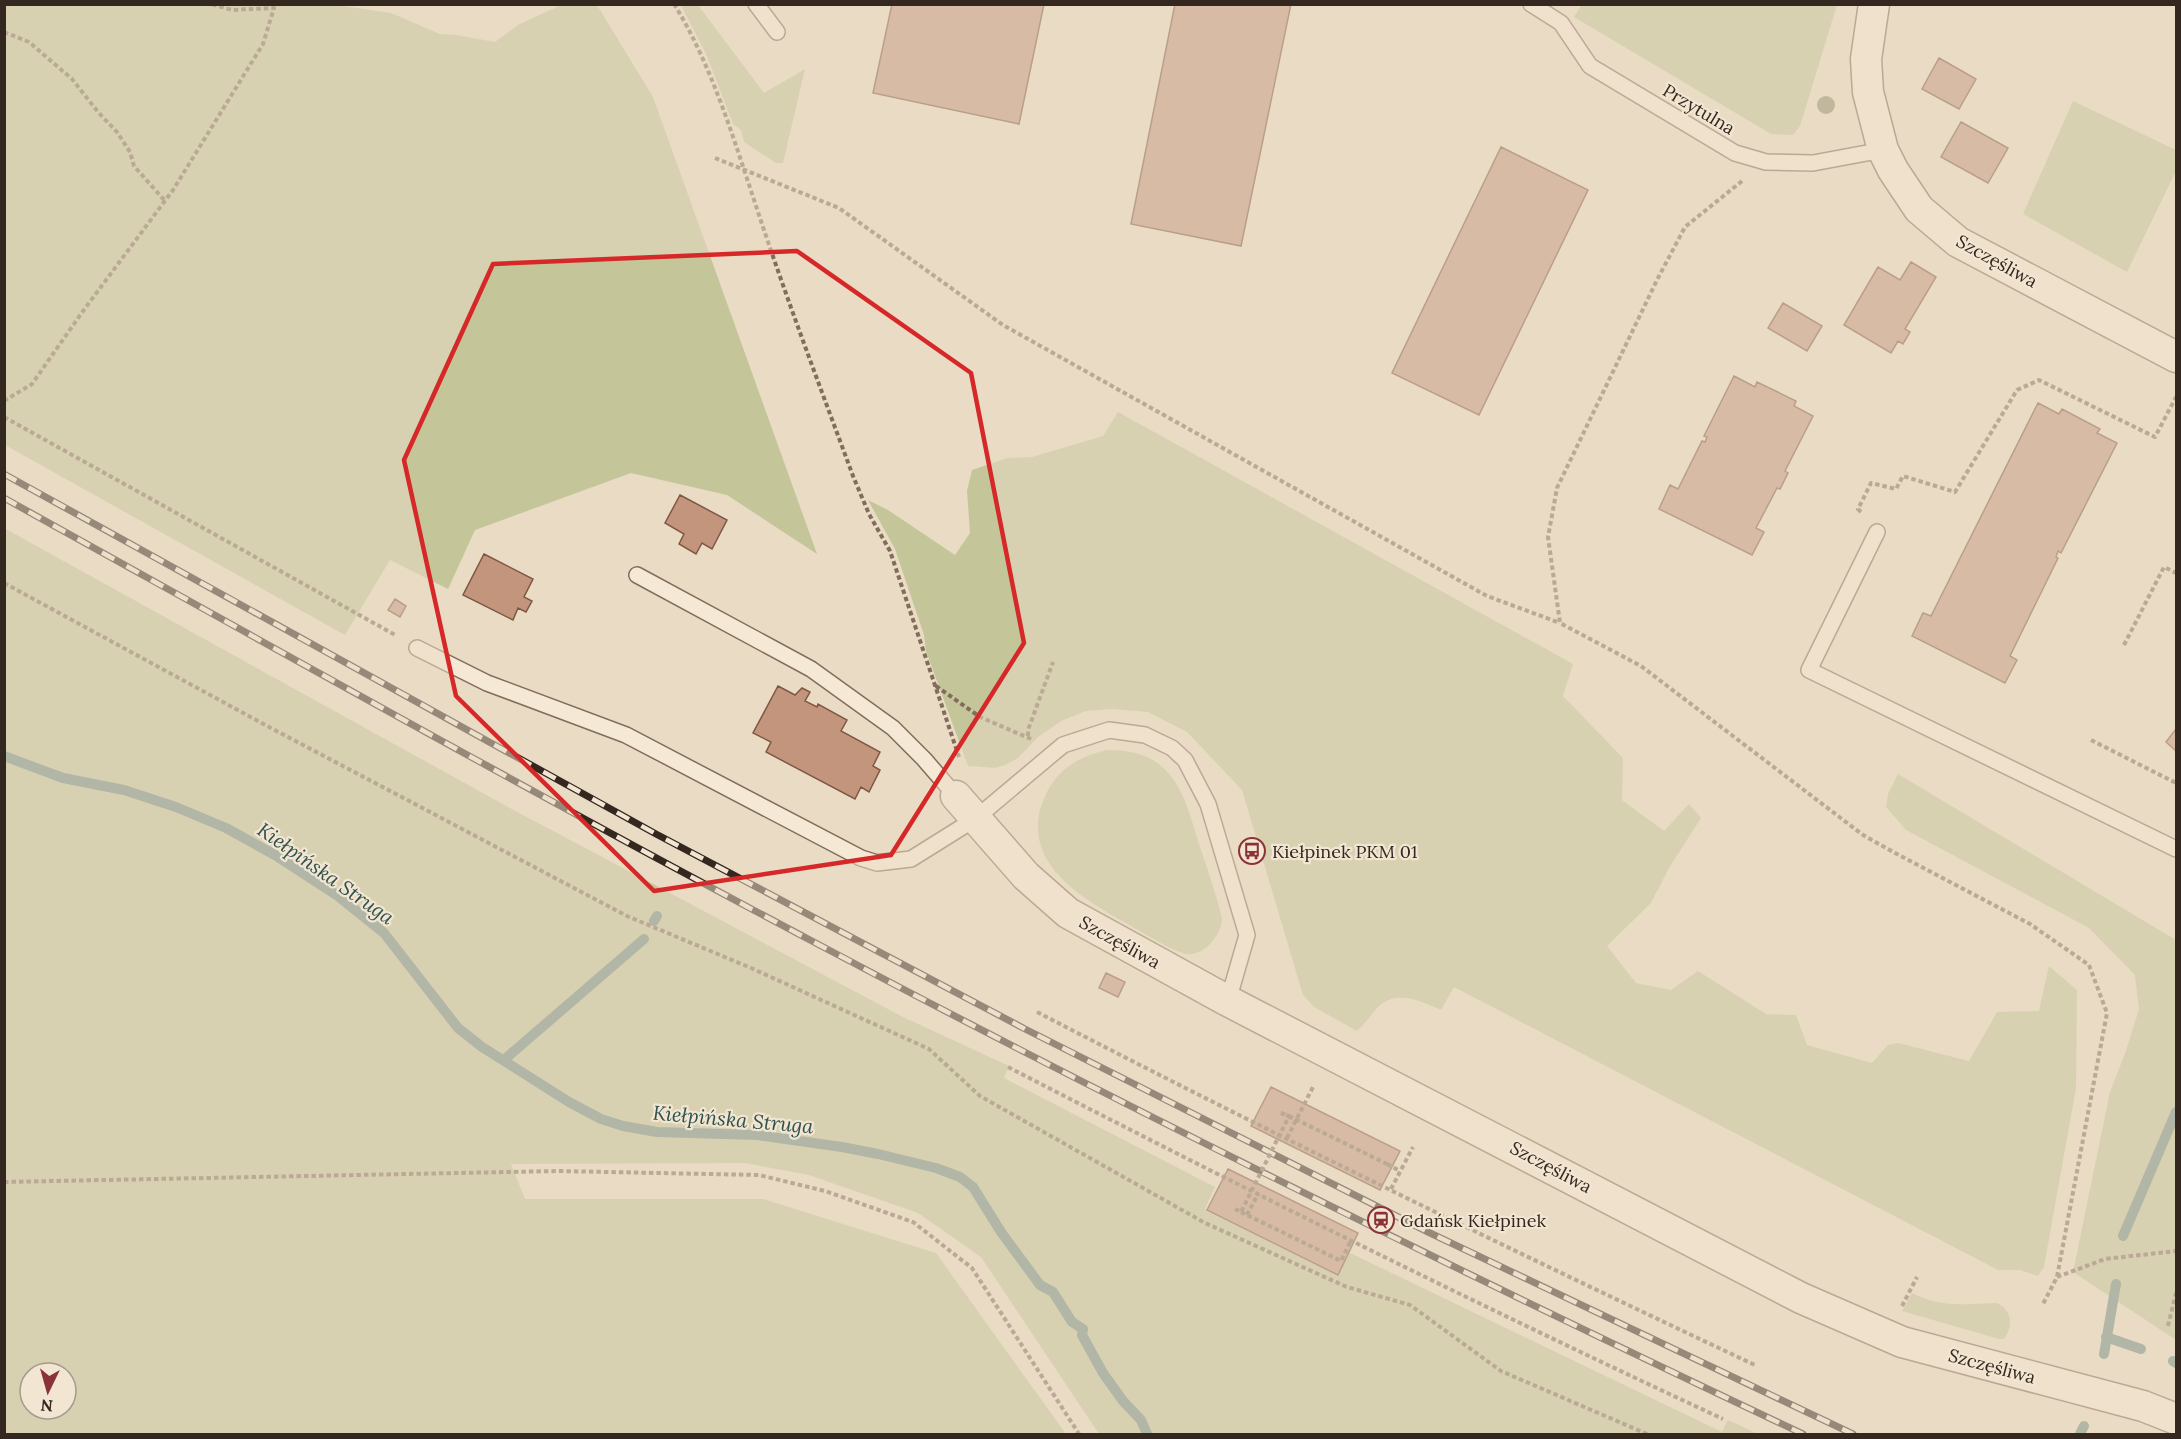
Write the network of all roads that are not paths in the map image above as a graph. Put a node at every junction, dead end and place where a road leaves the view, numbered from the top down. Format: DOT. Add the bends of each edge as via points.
graph roads {
  1 [pos="756,4"];
  2 [pos="1530,4"];
  3 [pos="1874,4"];
  4 [pos="777,32"];
  5 [pos="1883,150"];
  6 [pos="2176,357"];
  7 [pos="1877,532"];
  8 [pos="637,575"];
  9 [pos="417,648"];
  10 [pos="956,796"];
  11 [pos="975,819"];
  12 [pos="2176,849"];
  13 [pos="1228,1001"];
  14 [pos="2176,1419"];
  1 -- 4 [label="lane"];
  2 -- 5 [label="lane, Przytulna" via="1561,23 1590,66 1735,153 1766,162 1814,163"];
  3 -- 5 [label="street, Szczęśliwa" via="1866,59 1868,92"];
  5 -- 6 [label="street, Szczęśliwa" via="1919,209 1958,242"];
  7 -- 12 [label="lane" via="1809,669"];
  8 -- 10 [label="lane" via="811,669 893,728"];
  9 -- 11 [label="lane" via="487,682 626,735 877,863 911,859"];
  10 -- 11 [label="street, Szczęśliwa"];
  11 -- 13 [label="street, Szczęśliwa" via="1026,876 1068,913"];
  11 -- 13 [label="lane" via="1063,745 1109,730 1145,735 1172,748 1185,760 1208,804 1246,935"];
  13 -- 14 [label="street, Szczęśliwa" via="1801,1298 1902,1342 2143,1406"];
}
